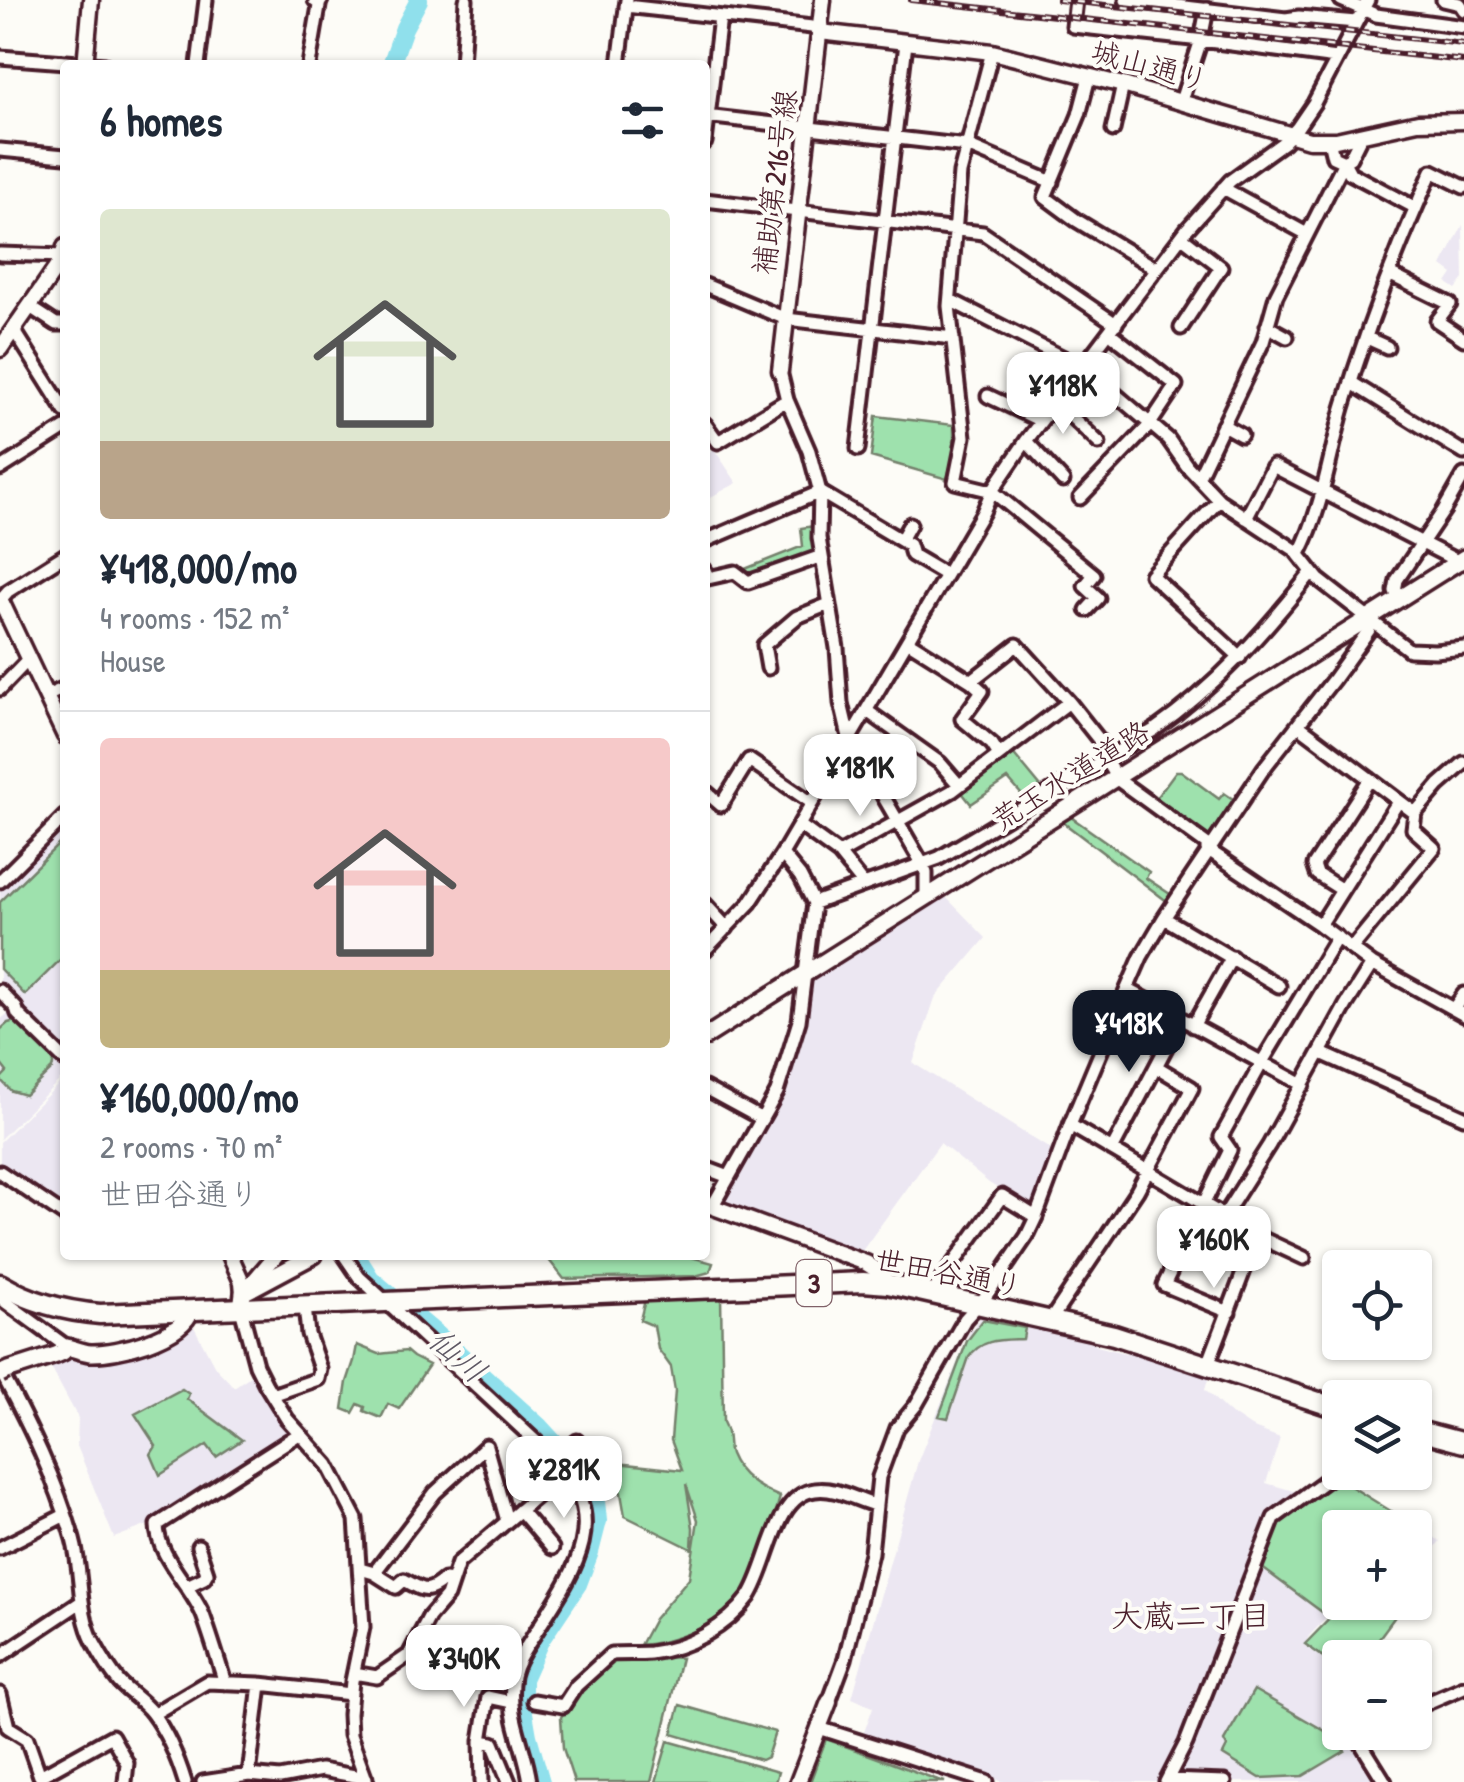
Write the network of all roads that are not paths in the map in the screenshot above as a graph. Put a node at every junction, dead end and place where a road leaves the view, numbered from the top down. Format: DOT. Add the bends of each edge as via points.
graph roads {
  1 [pos="92,0"];
  2 [pos="206,0"];
  3 [pos="318,0"];
  4 [pos="466,0"];
  5 [pos="823,0"];
  6 [pos="1076,0"];
  7 [pos="1126,0"];
  8 [pos="1341,0"];
  9 [pos="1442,0"];
  10 [pos="627,3"];
  11 [pos="1207,9"];
  12 [pos="1464,10"];
  13 [pos="1362,11"];
  14 [pos="720,17"];
  15 [pos="1464,25"];
  16 [pos="820,32"];
  17 [pos="1201,40"];
  18 [pos="906,43"];
  19 [pos="992,52"];
  20 [pos="0,57"];
  21 [pos="1336,58"];
  22 [pos="85,60"];
  23 [pos="199,60"];
  24 [pos="310,60"];
  25 [pos="462,60"];
  26 [pos="621,60"];
  27 [pos="60,62"];
  28 [pos="1089,76"];
  29 [pos="1123,85"];
  30 [pos="710,88"];
  31 [pos="1180,102"];
  32 [pos="710,116"];
  33 [pos="1464,121"];
  34 [pos="808,128"];
  35 [pos="1113,130"];
  36 [pos="1362,134"];
  37 [pos="1292,135"];
  38 [pos="896,137"];
  39 [pos="1329,140"];
  40 [pos="968,146"];
  41 [pos="0,150"];
  42 [pos="60,156"];
  43 [pos="1344,162"];
  44 [pos="1052,182"];
  45 [pos="1464,187"];
  46 [pos="1223,188"];
  47 [pos="710,201"];
  48 [pos="1416,208"];
  49 [pos="798,211"];
  50 [pos="886,221"];
  51 [pos="956,228"];
  52 [pos="1307,234"];
  53 [pos="1182,237"];
  54 [pos="60,253"];
  55 [pos="0,254"];
  56 [pos="60,259"];
  57 [pos="1157,269"];
  58 [pos="1389,274"];
  59 [pos="710,287"];
  60 [pos="950,300"];
  61 [pos="30,307"];
  62 [pos="786,319"];
  63 [pos="60,324"];
  64 [pos="1267,326"];
  65 [pos="874,328"];
  66 [pos="1113,328"];
  67 [pos="1181,328"];
  68 [pos="14,330"];
  69 [pos="1288,337"];
  70 [pos="953,338"];
  71 [pos="1367,338"];
  72 [pos="1464,339"];
  73 [pos="1387,347"];
  74 [pos="0,349"];
  75 [pos="1082,368"];
  76 [pos="780,371"];
  77 [pos="1352,383"];
  78 [pos="988,396"];
  79 [pos="787,400"];
  80 [pos="60,402"];
  81 [pos="1056,402"];
  82 [pos="1041,421"];
  83 [pos="1150,423"];
  84 [pos="1223,425"];
  85 [pos="60,431"];
  86 [pos="710,431"];
  87 [pos="1241,434"];
  88 [pos="1026,441"];
  89 [pos="1099,443"];
  90 [pos="858,450"];
  91 [pos="1464,453"];
  92 [pos="0,468"];
  93 [pos="1464,476"];
  94 [pos="1198,478"];
  95 [pos="1063,481"];
  96 [pos="992,491"];
  97 [pos="820,492"];
  98 [pos="1323,492"];
  99 [pos="1080,498"];
  100 [pos="1220,500"];
  101 [pos="1246,518"];
  102 [pos="910,524"];
  103 [pos="710,539"];
  104 [pos="901,540"];
  105 [pos="1421,544"];
  106 [pos="1299,554"];
  107 [pos="822,556"];
  108 [pos="60,557"];
  109 [pos="1462,561"];
  110 [pos="1312,572"];
  111 [pos="946,575"];
  112 [pos="710,578"];
  113 [pos="0,599"];
  114 [pos="1399,600"];
  115 [pos="829,604"];
  116 [pos="1087,610"];
  117 [pos="1370,618"];
  118 [pos="909,642"];
  119 [pos="1464,648"];
  120 [pos="1240,657"];
  121 [pos="28,660"];
  122 [pos="768,668"];
  123 [pos="972,682"];
  124 [pos="0,689"];
  125 [pos="60,690"];
  126 [pos="46,696"];
  127 [pos="1068,702"];
  128 [pos="867,711"];
  129 [pos="60,725"];
  130 [pos="1298,725"];
  131 [pos="850,737"];
  132 [pos="999,756"];
  133 [pos="1108,757"];
  134 [pos="1464,763"];
  135 [pos="1117,778"];
  136 [pos="1370,779"];
  137 [pos="959,785"];
  138 [pos="710,795"];
  139 [pos="1398,802"];
  140 [pos="812,803"];
  141 [pos="1415,814"];
  142 [pos="60,821"];
  143 [pos="898,822"];
  144 [pos="799,825"];
  145 [pos="1208,848"];
  146 [pos="782,854"];
  147 [pos="838,854"];
  148 [pos="923,865"];
  149 [pos="0,881"];
  150 [pos="864,884"];
  151 [pos="1342,890"];
  152 [pos="926,898"];
  153 [pos="814,903"];
  154 [pos="710,909"];
  155 [pos="1164,918"];
  156 [pos="1320,925"];
  157 [pos="728,928"];
  158 [pos="1337,937"];
  159 [pos="710,945"];
  160 [pos="1352,948"];
  161 [pos="1232,957"];
  162 [pos="1372,964"];
  163 [pos="806,973"];
  164 [pos="1279,986"];
  165 [pos="1127,989"];
  166 [pos="0,991"];
  167 [pos="1464,994"];
  168 [pos="1459,1012"];
  169 [pos="1187,1022"];
  170 [pos="710,1034"];
  171 [pos="1321,1053"];
  172 [pos="60,1055"];
  173 [pos="1262,1061"];
  174 [pos="1157,1067"];
  175 [pos="1302,1085"];
  176 [pos="710,1091"];
  177 [pos="1464,1117"];
  178 [pos="762,1119"];
  179 [pos="1070,1125"];
  180 [pos="1112,1150"];
  181 [pos="710,1170"];
  182 [pos="0,1172"];
  183 [pos="1149,1172"];
  184 [pos="730,1176"];
  185 [pos="710,1205"];
  186 [pos="1204,1205"];
  187 [pos="710,1206"];
  188 [pos="60,1213"];
  189 [pos="1036,1217"];
  190 [pos="855,1258"];
  191 [pos="1304,1258"];
  192 [pos="232,1260"];
  193 [pos="347,1260"];
  194 [pos="274,1264"];
  195 [pos="852,1282"];
  196 [pos="0,1284"];
  197 [pos="888,1284"];
  198 [pos="934,1296"];
  199 [pos="0,1298"];
  200 [pos="242,1301"];
  201 [pos="386,1302"];
  202 [pos="976,1305"];
  203 [pos="305,1307"];
  204 [pos="191,1310"];
  205 [pos="1228,1312"];
  206 [pos="1050,1320"];
  207 [pos="67,1347"];
  208 [pos="1205,1366"];
  209 [pos="2,1372"];
  210 [pos="272,1395"];
  211 [pos="1322,1402"];
  212 [pos="299,1434"];
  213 [pos="1432,1435"];
  214 [pos="1464,1443"];
  215 [pos="575,1444"];
  216 [pos="558,1462"];
  217 [pos="1322,1483"];
  218 [pos="875,1505"];
  219 [pos="520,1510"];
  220 [pos="65,1514"];
  221 [pos="508,1520"];
  222 [pos="198,1546"];
  223 [pos="0,1548"];
  224 [pos="552,1548"];
  225 [pos="360,1569"];
  226 [pos="374,1572"];
  227 [pos="452,1581"];
  228 [pos="186,1586"];
  229 [pos="81,1602"];
  230 [pos="0,1656"];
  231 [pos="354,1673"];
  232 [pos="225,1683"];
  233 [pos="260,1684"];
  234 [pos="1464,1688"];
  235 [pos="0,1694"];
  236 [pos="351,1694"];
  237 [pos="534,1701"];
  238 [pos="1432,1701"];
  239 [pos="511,1702"];
  240 [pos="829,1702"];
  241 [pos="153,1714"];
  242 [pos="819,1728"];
  243 [pos="482,1741"];
  244 [pos="1365,1750"];
  245 [pos="50,1776"];
  246 [pos="249,1776"];
  247 [pos="367,1780"];
  248 [pos="1166,1781"];
  249 [pos="125,1782"];
  250 [pos="185,1782"];
  251 [pos="203,1782"];
  252 [pos="482,1782"];
  253 [pos="510,1782"];
  254 [pos="530,1782"];
  255 [pos="798,1782"];
  256 [pos="987,1782"];
  257 [pos="1225,1782"];
  258 [pos="1385,1782"];
  1 -- 22 [label="street"];
  2 -- 23 [label="street"];
  3 -- 24 [label="street"];
  4 -- 25 [label="street"];
  5 -- 16 [label="street, 補助第216号線"];
  6 -- 17 [label="street" via="1073,26"];
  7 -- 11 [label="street"];
  8 -- 13 [label="street"];
  9 -- 12 [label="street"];
  10 -- 14 [label="street"];
  10 -- 26 [label="street"];
  11 -- 13 [label="street" via="1286,18"];
  11 -- 17 [label="street"];
  13 -- 15 [label="street"];
  13 -- 21 [label="street"];
  14 -- 16 [label="street"];
  14 -- 30 [label="street"];
  16 -- 18 [label="street, 城山通り"];
  16 -- 34 [label="street, 補助第216号線"];
  17 -- 21 [label="street"];
  17 -- 31 [label="street"];
  18 -- 19 [label="street, 城山通り"];
  18 -- 38 [label="street"];
  19 -- 28 [label="street, 城山通り"];
  19 -- 40 [label="street"];
  20 -- 27 [label="street"];
  21 -- 37 [label="street"];
  28 -- 29 [label="street, 城山通り"];
  28 -- 44 [label="street"];
  29 -- 31 [label="street, 城山通り"];
  29 -- 35 [label="street"];
  31 -- 37 [label="street, 城山通り"];
  32 -- 34 [label="street"];
  33 -- 36 [label="street, 城山通り"];
  34 -- 38 [label="street"];
  34 -- 49 [label="street, 補助第216号線"];
  36 -- 39 [label="street, 城山通り"];
  36 -- 43 [label="street"];
  37 -- 39 [label="street, 城山通り"];
  37 -- 46 [label="street"];
  38 -- 40 [label="street"];
  38 -- 50 [label="street"];
  39 -- 43 [label="street" via="1333,157"];
  40 -- 44 [label="street"];
  40 -- 51 [label="street"];
  41 -- 42 [label="street"];
  43 -- 48 [label="street" via="1350,173"];
  43 -- 52 [label="street"];
  44 -- 57 [label="street" via="1046,197"];
  45 -- 48 [label="street" via="1432,171"];
  46 -- 52 [label="street"];
  46 -- 53 [label="street"];
  47 -- 49 [label="street"];
  48 -- 58 [label="street"];
  49 -- 50 [label="street"];
  49 -- 62 [label="street, 補助第216号線"];
  50 -- 51 [label="street"];
  50 -- 65 [label="street"];
  51 -- 60 [label="street"];
  51 -- 66 [label="street" via="983,232"];
  52 -- 64 [label="street"];
  53 -- 57 [label="street"];
  53 -- 67 [label="street" via="1221,267"];
  54 -- 55 [label="street"];
  56 -- 61 [label="street"];
  57 -- 66 [label="street"];
  58 -- 71 [label="street"];
  58 -- 72 [label="street" via="1450,304 1438,321"];
  59 -- 62 [label="street"];
  60 -- 70 [label="street"];
  60 -- 75 [label="street"];
  61 -- 63 [label="street"];
  61 -- 68 [label="street"];
  62 -- 65 [label="street"];
  62 -- 76 [label="street, 補助第216号線"];
  64 -- 69 [label="street"];
  64 -- 84 [label="street"];
  65 -- 70 [label="street"];
  65 -- 90 [label="street"];
  66 -- 75 [label="street"];
  66 -- 83 [label="street" via="1176,385"];
  68 -- 74 [label="street"];
  68 -- 80 [label="street"];
  70 -- 96 [label="street" via="964,437 955,482"];
  71 -- 73 [label="street"];
  71 -- 77 [label="street"];
  75 -- 81 [label="street"];
  75 -- 83 [label="street"];
  76 -- 79 [label="street"];
  77 -- 91 [label="street"];
  77 -- 98 [label="street"];
  78 -- 82 [label="street"];
  79 -- 86 [label="street" via="718,442"];
  79 -- 97 [label="street"];
  81 -- 82 [label="street"];
  81 -- 89 [label="street"];
  82 -- 88 [label="street"];
  83 -- 94 [label="street"];
  83 -- 99 [label="street"];
  84 -- 87 [label="street"];
  84 -- 94 [label="street"];
  85 -- 92 [label="street"];
  88 -- 95 [label="street"];
  88 -- 96 [label="street"];
  93 -- 105 [label="street"];
  94 -- 100 [label="street"];
  96 -- 111 [label="street"];
  96 -- 116 [label="street" via="1094,574 1085,586 1098,598"];
  97 -- 103 [label="street"];
  97 -- 104 [label="street"];
  97 -- 107 [label="street"];
  98 -- 101 [label="street" via="1273,466"];
  98 -- 105 [label="street"];
  98 -- 106 [label="street"];
  100 -- 101 [label="street"];
  100 -- 120 [label="street" via="1151,576"];
  101 -- 106 [label="street"];
  102 -- 104 [label="street"];
  104 -- 111 [label="street" via="912,555"];
  105 -- 109 [label="street"];
  105 -- 114 [label="street" via="1397,580"];
  106 -- 110 [label="street"];
  107 -- 112 [label="street" via="748,582 735,572"];
  107 -- 115 [label="street"];
  108 -- 113 [label="street"];
  109 -- 114 [label="main road, 荒玉水道道路"];
  110 -- 117 [label="street"];
  110 -- 120 [label="street"];
  111 -- 118 [label="street"];
  113 -- 121 [label="street"];
  114 -- 117 [label="main road, 荒玉水道道路"];
  115 -- 122 [label="street" via="797,617 764,644"];
  115 -- 131 [label="street"];
  117 -- 119 [label="street" via="1409,650"];
  117 -- 130 [label="street" via="1369,630"];
  117 -- 135 [label="main road, 荒玉水道道路"];
  118 -- 123 [label="street"];
  118 -- 128 [label="street"];
  120 -- 133 [label="street" via="1179,713"];
  121 -- 124 [label="street"];
  121 -- 126 [label="street"];
  123 -- 127 [label="street" via="1017,646"];
  123 -- 132 [label="street" via="982,690 962,719"];
  125 -- 126 [label="street"];
  126 -- 129 [label="street"];
  127 -- 132 [label="street"];
  127 -- 133 [label="street"];
  128 -- 131 [label="street"];
  128 -- 137 [label="street"];
  130 -- 136 [label="street"];
  130 -- 145 [label="street"];
  131 -- 140 [label="street"];
  131 -- 143 [label="street"];
  132 -- 137 [label="street"];
  133 -- 135 [label="street"];
  133 -- 148 [label="street"];
  134 -- 141 [label="street"];
  135 -- 145 [label="street"];
  135 -- 152 [label="main road, 荒玉水道道路"];
  136 -- 139 [label="street"];
  136 -- 151 [label="street" via="1314,865"];
  137 -- 143 [label="street"];
  138 -- 140 [label="street" via="721,805 749,760"];
  139 -- 141 [label="street"];
  139 -- 151 [label="street"];
  140 -- 144 [label="street"];
  141 -- 160 [label="street" via="1413,829 1434,848"];
  142 -- 149 [label="street"];
  143 -- 147 [label="street"];
  143 -- 148 [label="street"];
  144 -- 146 [label="street"];
  144 -- 147 [label="street"];
  145 -- 155 [label="street"];
  145 -- 156 [label="street"];
  146 -- 153 [label="street"];
  146 -- 157 [label="street"];
  147 -- 150 [label="street"];
  148 -- 150 [label="street"];
  148 -- 152 [label="street"];
  150 -- 153 [label="street"];
  151 -- 156 [label="street"];
  152 -- 163 [label="main road, 荒玉水道道路"];
  153 -- 163 [label="street"];
  154 -- 157 [label="street"];
  155 -- 161 [label="street"];
  155 -- 165 [label="street"];
  156 -- 158 [label="street"];
  157 -- 159 [label="street"];
  158 -- 160 [label="street"];
  158 -- 173 [label="street"];
  160 -- 162 [label="street"];
  161 -- 164 [label="street"];
  161 -- 169 [label="street"];
  162 -- 168 [label="street"];
  162 -- 171 [label="street"];
  163 -- 170 [label="main road, 荒玉水道道路"];
  163 -- 178 [label="street" via="778,1092"];
  165 -- 169 [label="street"];
  165 -- 179 [label="street"];
  166 -- 172 [label="street"];
  167 -- 168 [label="street"];
  169 -- 173 [label="street"];
  169 -- 174 [label="street"];
  171 -- 175 [label="street"];
  171 -- 177 [label="street"];
  173 -- 175 [label="street"];
  173 -- 186 [label="street" via="1221,1137 1230,1150"];
  174 -- 180 [label="street"];
  174 -- 183 [label="street" via="1192,1088"];
  175 -- 186 [label="street" via="1224,1216"];
  176 -- 178 [label="street"];
  178 -- 184 [label="street"];
  179 -- 180 [label="street"];
  179 -- 189 [label="street"];
  180 -- 183 [label="street"];
  181 -- 184 [label="street"];
  182 -- 188 [label="street"];
  183 -- 186 [label="street"];
  183 -- 206 [label="street"];
  184 -- 185 [label="street"];
  186 -- 205 [label="street" via="1164,1285"];
  187 -- 190 [label="street"];
  189 -- 198 [label="street" via="1002,1196"];
  189 -- 202 [label="street"];
  190 -- 195 [label="street" via="860,1273"];
  190 -- 197 [label="street"];
  191 -- 205 [label="street" via="1257,1236"];
  192 -- 200 [label="street"];
  193 -- 201 [label="street"];
  194 -- 200 [label="main road"];
  195 -- 197 [label="main road, 世田谷通り / 3"];
  195 -- 201 [label="main road, 世田谷通り / 3"];
  196 -- 204 [label="main road, 世田谷通り / 3" via="66,1311"];
  197 -- 198 [label="main road, 世田谷通り / 3"];
  198 -- 202 [label="main road, 世田谷通り / 3"];
  199 -- 207 [label="street"];
  200 -- 203 [label="main road, 世田谷通り / 3"];
  200 -- 204 [label="main road, 世田谷通り / 3"];
  200 -- 210 [label="street" via="256,1366"];
  201 -- 203 [label="main road, 世田谷通り / 3"];
  201 -- 216 [label="street"];
  202 -- 206 [label="main road, 世田谷通り / 3"];
  202 -- 218 [label="street" via="897,1428"];
  203 -- 210 [label="street" via="318,1379"];
  204 -- 207 [label="main road" via="169,1331 121,1351"];
  205 -- 208 [label="street"];
  206 -- 208 [label="main road, 世田谷通り / 3"];
  207 -- 209 [label="main road"];
  208 -- 211 [label="main road, 世田谷通り / 3"];
  209 -- 220 [label="street"];
  210 -- 212 [label="street"];
  212 -- 225 [label="street" via="328,1465 356,1519"];
  212 -- 228 [label="street" via="157,1525"];
  213 -- 214 [label="main road"];
  215 -- 216 [label="street"];
  216 -- 219 [label="street"];
  216 -- 239 [label="street" via="580,1495 584,1541 575,1569 516,1668"];
  217 -- 248 [label="street" via="1274,1518"];
  218 -- 237 [label="street" via="832,1490 793,1500 747,1599 712,1631 662,1651 611,1654 563,1706"];
  218 -- 240 [label="street" via="870,1553"];
  219 -- 221 [label="street"];
  219 -- 224 [label="street"];
  220 -- 223 [label="street"];
  220 -- 229 [label="street"];
  221 -- 226 [label="street" via="486,1446 435,1492"];
  221 -- 227 [label="street" via="458,1563"];
  222 -- 228 [label="street" via="206,1573"];
  225 -- 226 [label="street"];
  225 -- 231 [label="street" via="363,1627"];
  226 -- 227 [label="street" via="396,1586 404,1580 426,1591"];
  227 -- 231 [label="street" via="409,1655 377,1678"];
  228 -- 232 [label="street" via="202,1612"];
  229 -- 230 [label="street"];
  229 -- 241 [label="street" via="108,1665"];
  231 -- 236 [label="street"];
  232 -- 233 [label="street"];
  232 -- 241 [label="street" via="207,1682"];
  233 -- 236 [label="street"];
  233 -- 246 [label="street"];
  234 -- 238 [label="street"];
  235 -- 245 [label="street" via="8,1727 27,1740 40,1776"];
  236 -- 247 [label="street" via="350,1736"];
  239 -- 243 [label="street" via="488,1697"];
  239 -- 254 [label="street"];
  240 -- 242 [label="street"];
  241 -- 250 [label="street"];
  242 -- 255 [label="street"];
  242 -- 256 [label="street"];
  243 -- 252 [label="street"];
  243 -- 253 [label="street" via="494,1743"];
  244 -- 258 [label="street"];
  245 -- 249 [label="street" via="112,1736 127,1763"];
  246 -- 247 [label="street" via="321,1770"];
  246 -- 251 [label="street"];
  248 -- 257 [label="street"];
}
